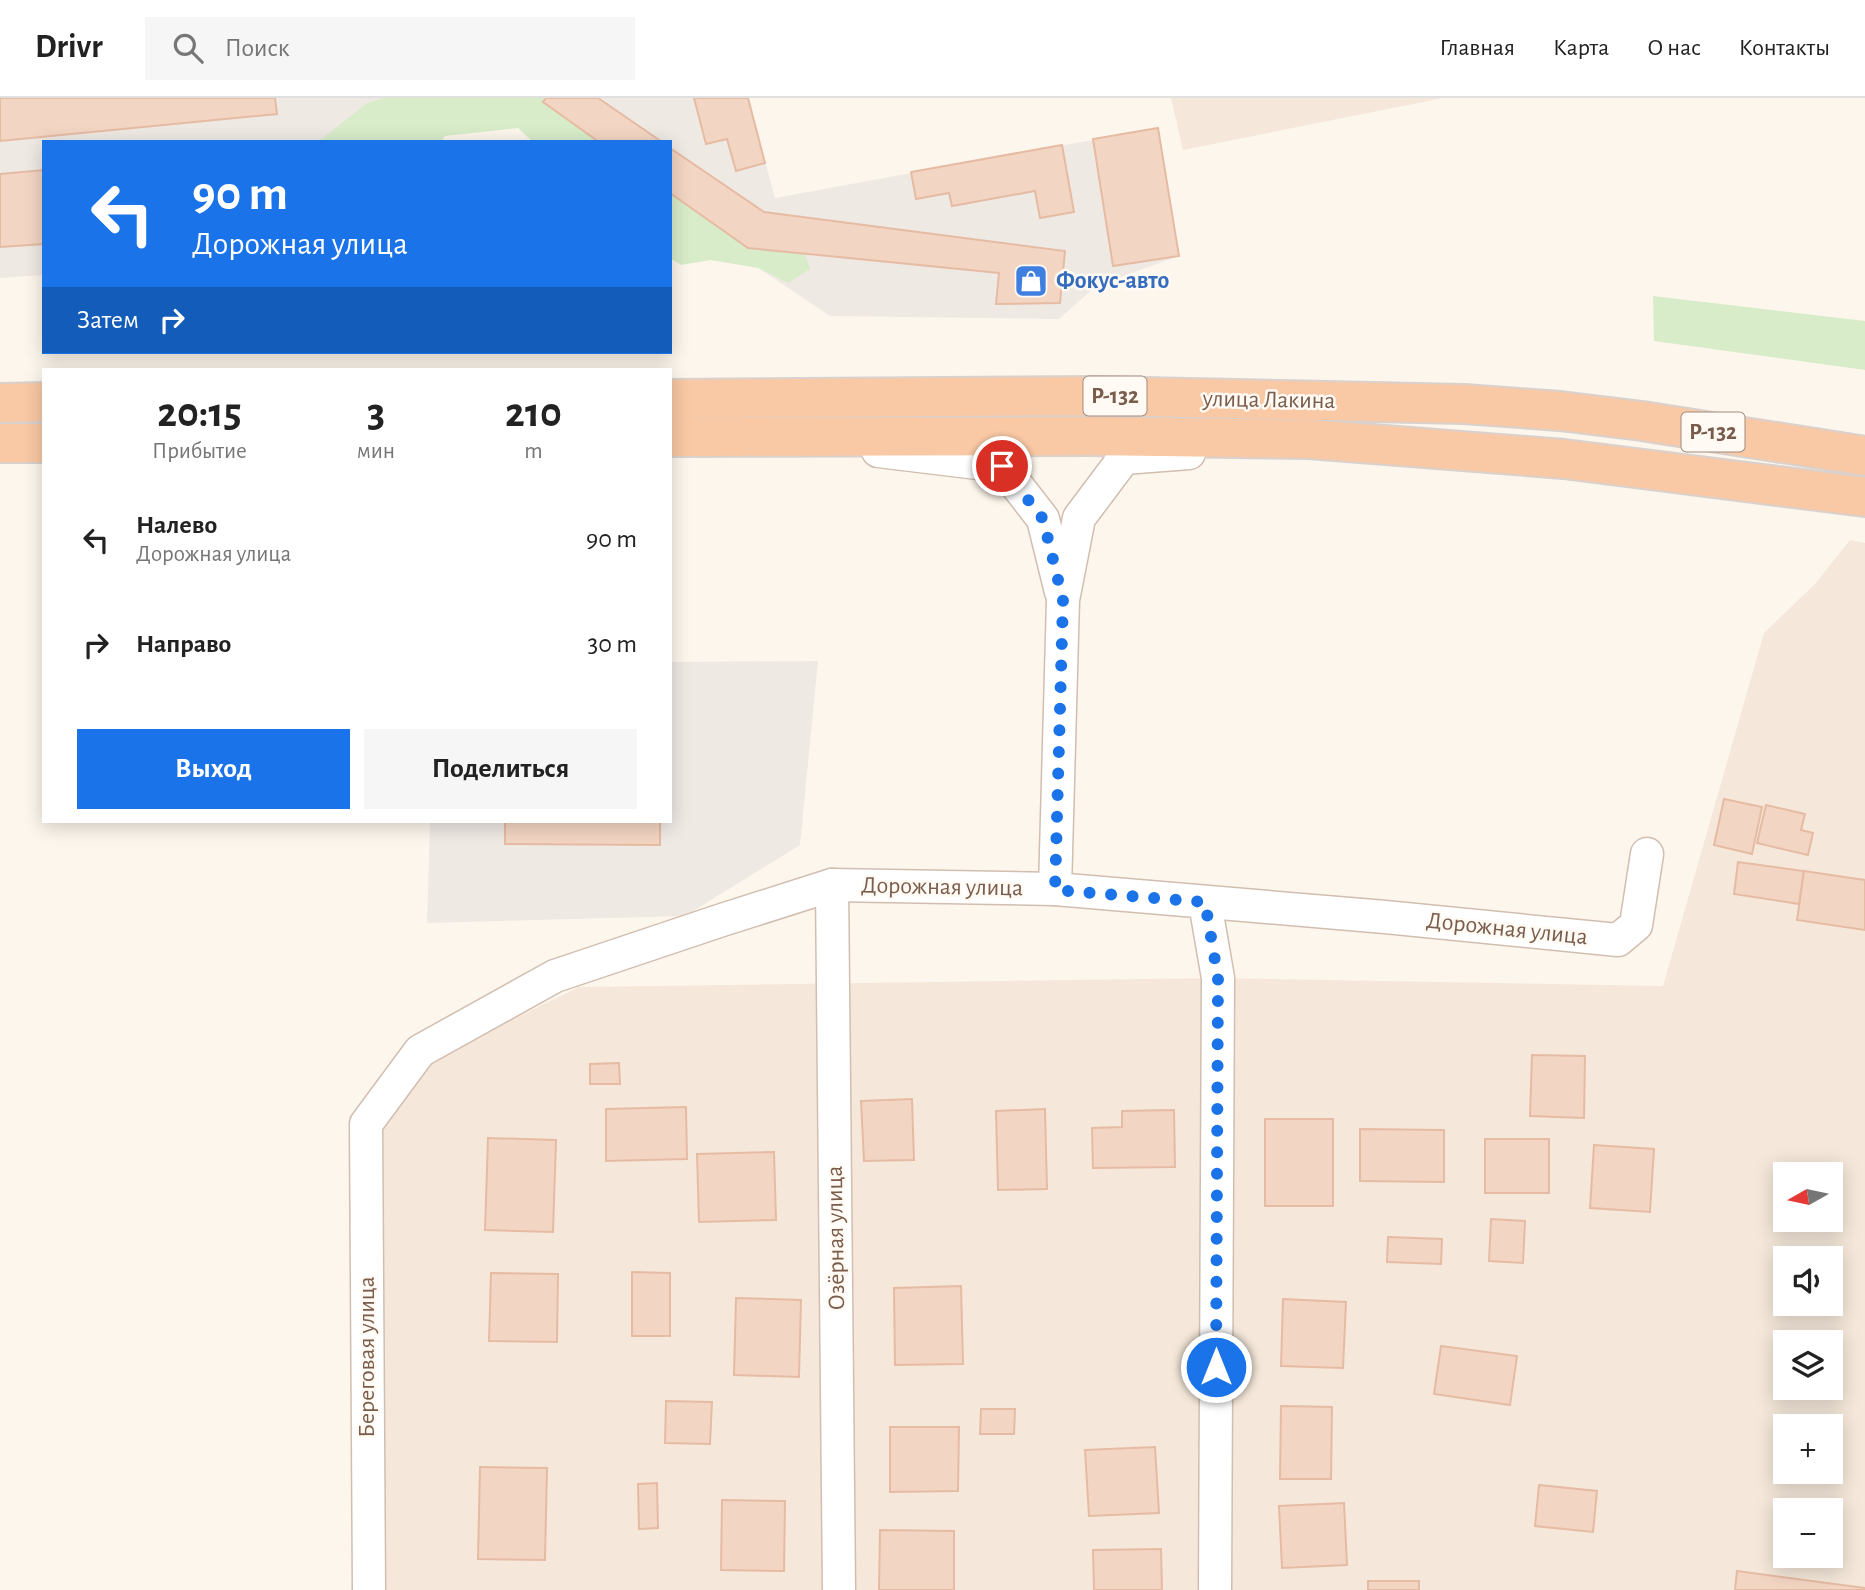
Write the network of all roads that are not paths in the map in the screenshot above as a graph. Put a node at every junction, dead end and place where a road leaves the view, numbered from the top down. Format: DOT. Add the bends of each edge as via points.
graph roads {
  1 [pos="672,399"];
  2 [pos="42,402"];
  3 [pos="0,403"];
  4 [pos="800,436"];
  5 [pos="672,438"];
  6 [pos="1309,439"];
  7 [pos="0,443"];
  8 [pos="42,443"];
  9 [pos="1865,456"];
  10 [pos="1865,497"];
  11 [pos="1063,600"];
  12 [pos="1647,854"];
  13 [pos="832,885"];
  14 [pos="1055,890"];
  15 [pos="1205,902"];
  16 [pos="366,1124"];
  17 [pos="369,1590"];
  18 [pos="839,1590"];
  19 [pos="1215,1590"];
  1 -- 9 [label="highway, улица Лакина / Р-132" via="1096,396 1464,404 1642,421"];
  2 -- 3 [label="highway"];
  4 -- 5 [label="highway, улица Лакина / Р-132"];
  4 -- 6 [label="highway, улица Лакина / Р-132"];
  4 -- 11 [label="street" via="1002,466 1043,519"];
  6 -- 10 [label="highway, улица Лакина / Р-132" via="1564,459"];
  6 -- 11 [label="street" via="1124,458 1079,519"];
  7 -- 8 [label="highway"];
  11 -- 14 [label="street"];
  12 -- 15 [label="street, Дорожная улица" via="1636,925 1618,940"];
  13 -- 14 [label="street, Дорожная улица"];
  13 -- 16 [label="street, Дорожная улица" via="555,976 420,1051"];
  13 -- 18 [label="street, Озёрная улица"];
  14 -- 15 [label="street, Дорожная улица"];
  15 -- 19 [label="street" via="1218,978"];
  16 -- 17 [label="street, Береговая улица"];
}
